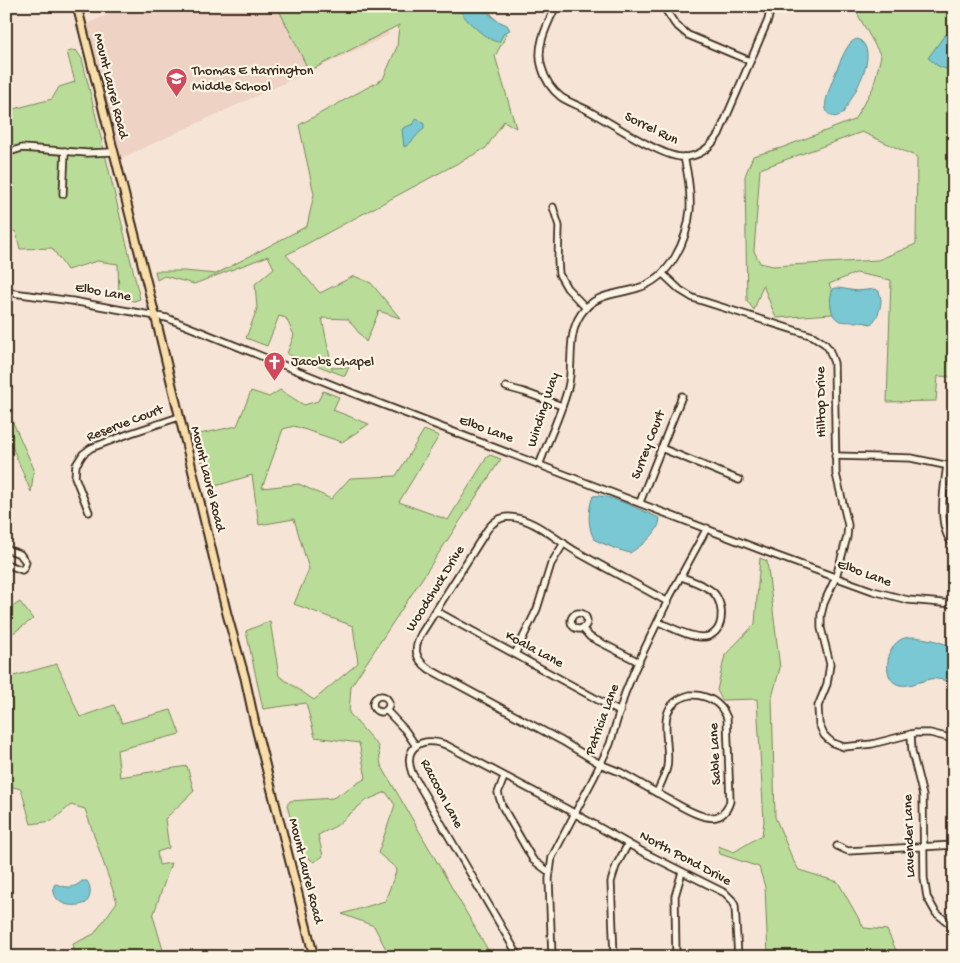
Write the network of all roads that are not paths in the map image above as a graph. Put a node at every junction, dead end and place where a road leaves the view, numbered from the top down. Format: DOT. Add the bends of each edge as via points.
graph roads {
  1 [pos="77,6"];
  2 [pos="556,6"];
  3 [pos="663,6"];
  4 [pos="771,6"];
  5 [pos="750,61"];
  6 [pos="65,151"];
  7 [pos="113,152"];
  8 [pos="6,153"];
  9 [pos="684,157"];
  10 [pos="63,194"];
  11 [pos="553,207"];
  12 [pos="663,274"];
  13 [pos="6,292"];
  14 [pos="586,308"];
  15 [pos="155,315"];
  16 [pos="506,387"];
  17 [pos="682,396"];
  18 [pos="562,406"];
  19 [pos="179,417"];
  20 [pos="662,448"];
  21 [pos="835,456"];
  22 [pos="540,464"];
  23 [pos="951,466"];
  24 [pos="739,480"];
  25 [pos="640,502"];
  26 [pos="89,512"];
  27 [pos="707,528"];
  28 [pos="564,543"];
  29 [pos="954,545"];
  30 [pos="6,549"];
  31 [pos="6,564"];
  32 [pos="682,577"];
  33 [pos="836,577"];
  34 [pos="668,602"];
  35 [pos="954,604"];
  36 [pos="436,611"];
  37 [pos="658,622"];
  38 [pos="582,628"];
  39 [pos="514,654"];
  40 [pos="639,662"];
  41 [pos="386,710"];
  42 [pos="620,712"];
  43 [pos="911,734"];
  44 [pos="954,739"];
  45 [pos="416,746"];
  46 [pos="600,764"];
  47 [pos="504,777"];
  48 [pos="657,793"];
  49 [pos="574,814"];
  50 [pos="628,844"];
  51 [pos="954,845"];
  52 [pos="836,846"];
  53 [pos="924,847"];
  54 [pos="549,872"];
  55 [pos="682,872"];
  56 [pos="954,927"];
  57 [pos="314,957"];
  58 [pos="519,957"];
  59 [pos="552,957"];
  60 [pos="614,957"];
  61 [pos="676,957"];
  62 [pos="738,957"];
  1 -- 7 [label="main road, Mount Laurel Road"];
  2 -- 9 [label="street, Sorrel Run" via="543,38 540,57 545,76 556,92 663,152"];
  3 -- 5 [label="street" via="675,24 688,35"];
  4 -- 5 [label="street, Sorrel Run"];
  5 -- 9 [label="street, Sorrel Run" via="715,140 700,153"];
  6 -- 7 [label="street"];
  6 -- 8 [label="street" via="22,148"];
  6 -- 10 [label="street"];
  7 -- 15 [label="main road, Mount Laurel Road"];
  9 -- 12 [label="street, Winding Way" via="690,193 688,221 677,252"];
  11 -- 14 [label="street" via="559,226 560,274 567,288"];
  12 -- 14 [label="street, Winding Way" via="643,286 600,297"];
  12 -- 21 [label="street, Hilltop Drive" via="692,298 792,328 825,344 834,363"];
  13 -- 15 [label="street, Elbo Lane"];
  14 -- 18 [label="street, Winding Way" via="572,334 570,380"];
  15 -- 19 [label="main road, Mount Laurel Road"];
  15 -- 22 [label="street, Elbo Lane"];
  16 -- 18 [label="street"];
  17 -- 20 [label="street, Surrey Court"];
  18 -- 22 [label="street, Winding Way"];
  19 -- 26 [label="street, Reserve Court" via="91,448 83,454 76,465 75,477"];
  19 -- 57 [label="main road, Mount Laurel Road"];
  20 -- 24 [label="street"];
  20 -- 25 [label="street, Surrey Court"];
  21 -- 23 [label="street" via="912,458"];
  21 -- 33 [label="street, Hilltop Drive" via="848,525"];
  22 -- 25 [label="street, Elbo Lane"];
  23 -- 29 [label="street" via="944,485 943,518 947,535"];
  25 -- 27 [label="street, Elbo Lane"];
  27 -- 32 [label="street, Patricia Lane"];
  27 -- 33 [label="street, Elbo Lane"];
  28 -- 34 [label="street, Woodchuck Drive"];
  28 -- 36 [label="street, Woodchuck Drive" via="520,520 498,519 487,530"];
  28 -- 39 [label="street" via="551,564 537,608"];
  30 -- 31 [label="street" via="20,554 26,562 22,570"];
  32 -- 34 [label="street, Patricia Lane"];
  32 -- 37 [label="street" via="715,595 721,613 718,628 711,636 696,637"];
  33 -- 35 [label="street, Elbo Lane" via="896,598"];
  33 -- 43 [label="street, Hilltop Drive" via="821,615 830,664 829,678 817,713 821,730 833,743 844,747"];
  34 -- 37 [label="street, Patricia Lane"];
  36 -- 39 [label="street, Koala Lane"];
  36 -- 46 [label="street, Woodchuck Drive" via="417,644 416,654 421,663"];
  37 -- 40 [label="street, Patricia Lane"];
  38 -- 40 [label="street" via="590,637"];
  39 -- 42 [label="street, Koala Lane"];
  40 -- 42 [label="street, Patricia Lane"];
  41 -- 45 [label="street"];
  42 -- 46 [label="street, Patricia Lane"];
  43 -- 44 [label="street, Hilltop Drive" via="930,733"];
  43 -- 53 [label="street, Lavender Lane" via="923,796"];
  45 -- 47 [label="street, Raccoon Lane" via="431,740 441,743"];
  45 -- 58 [label="street, Raccoon Lane" via="410,758 412,773"];
  46 -- 48 [label="street, Sable Lane"];
  46 -- 49 [label="street, Patricia Lane"];
  47 -- 49 [label="street, Raccoon Lane"];
  47 -- 54 [label="street" via="498,793 500,802 533,860"];
  48 -- 48 [label="street, Sable Lane" via="704,817 716,817 729,806 725,712 710,698 685,696 670,710 665,725 667,766"];
  49 -- 50 [label="street, North Pond Drive"];
  49 -- 54 [label="street, Patricia Lane" via="555,850"];
  50 -- 55 [label="street, North Pond Drive"];
  50 -- 60 [label="street" via="611,882"];
  51 -- 53 [label="street"];
  52 -- 53 [label="street" via="848,851"];
  53 -- 56 [label="street, Lavender Lane" via="927,897 936,912"];
  54 -- 59 [label="street, Patricia Lane"];
  55 -- 61 [label="street" via="675,896"];
  55 -- 62 [label="street, North Pond Drive" via="725,892 733,901"];
}
